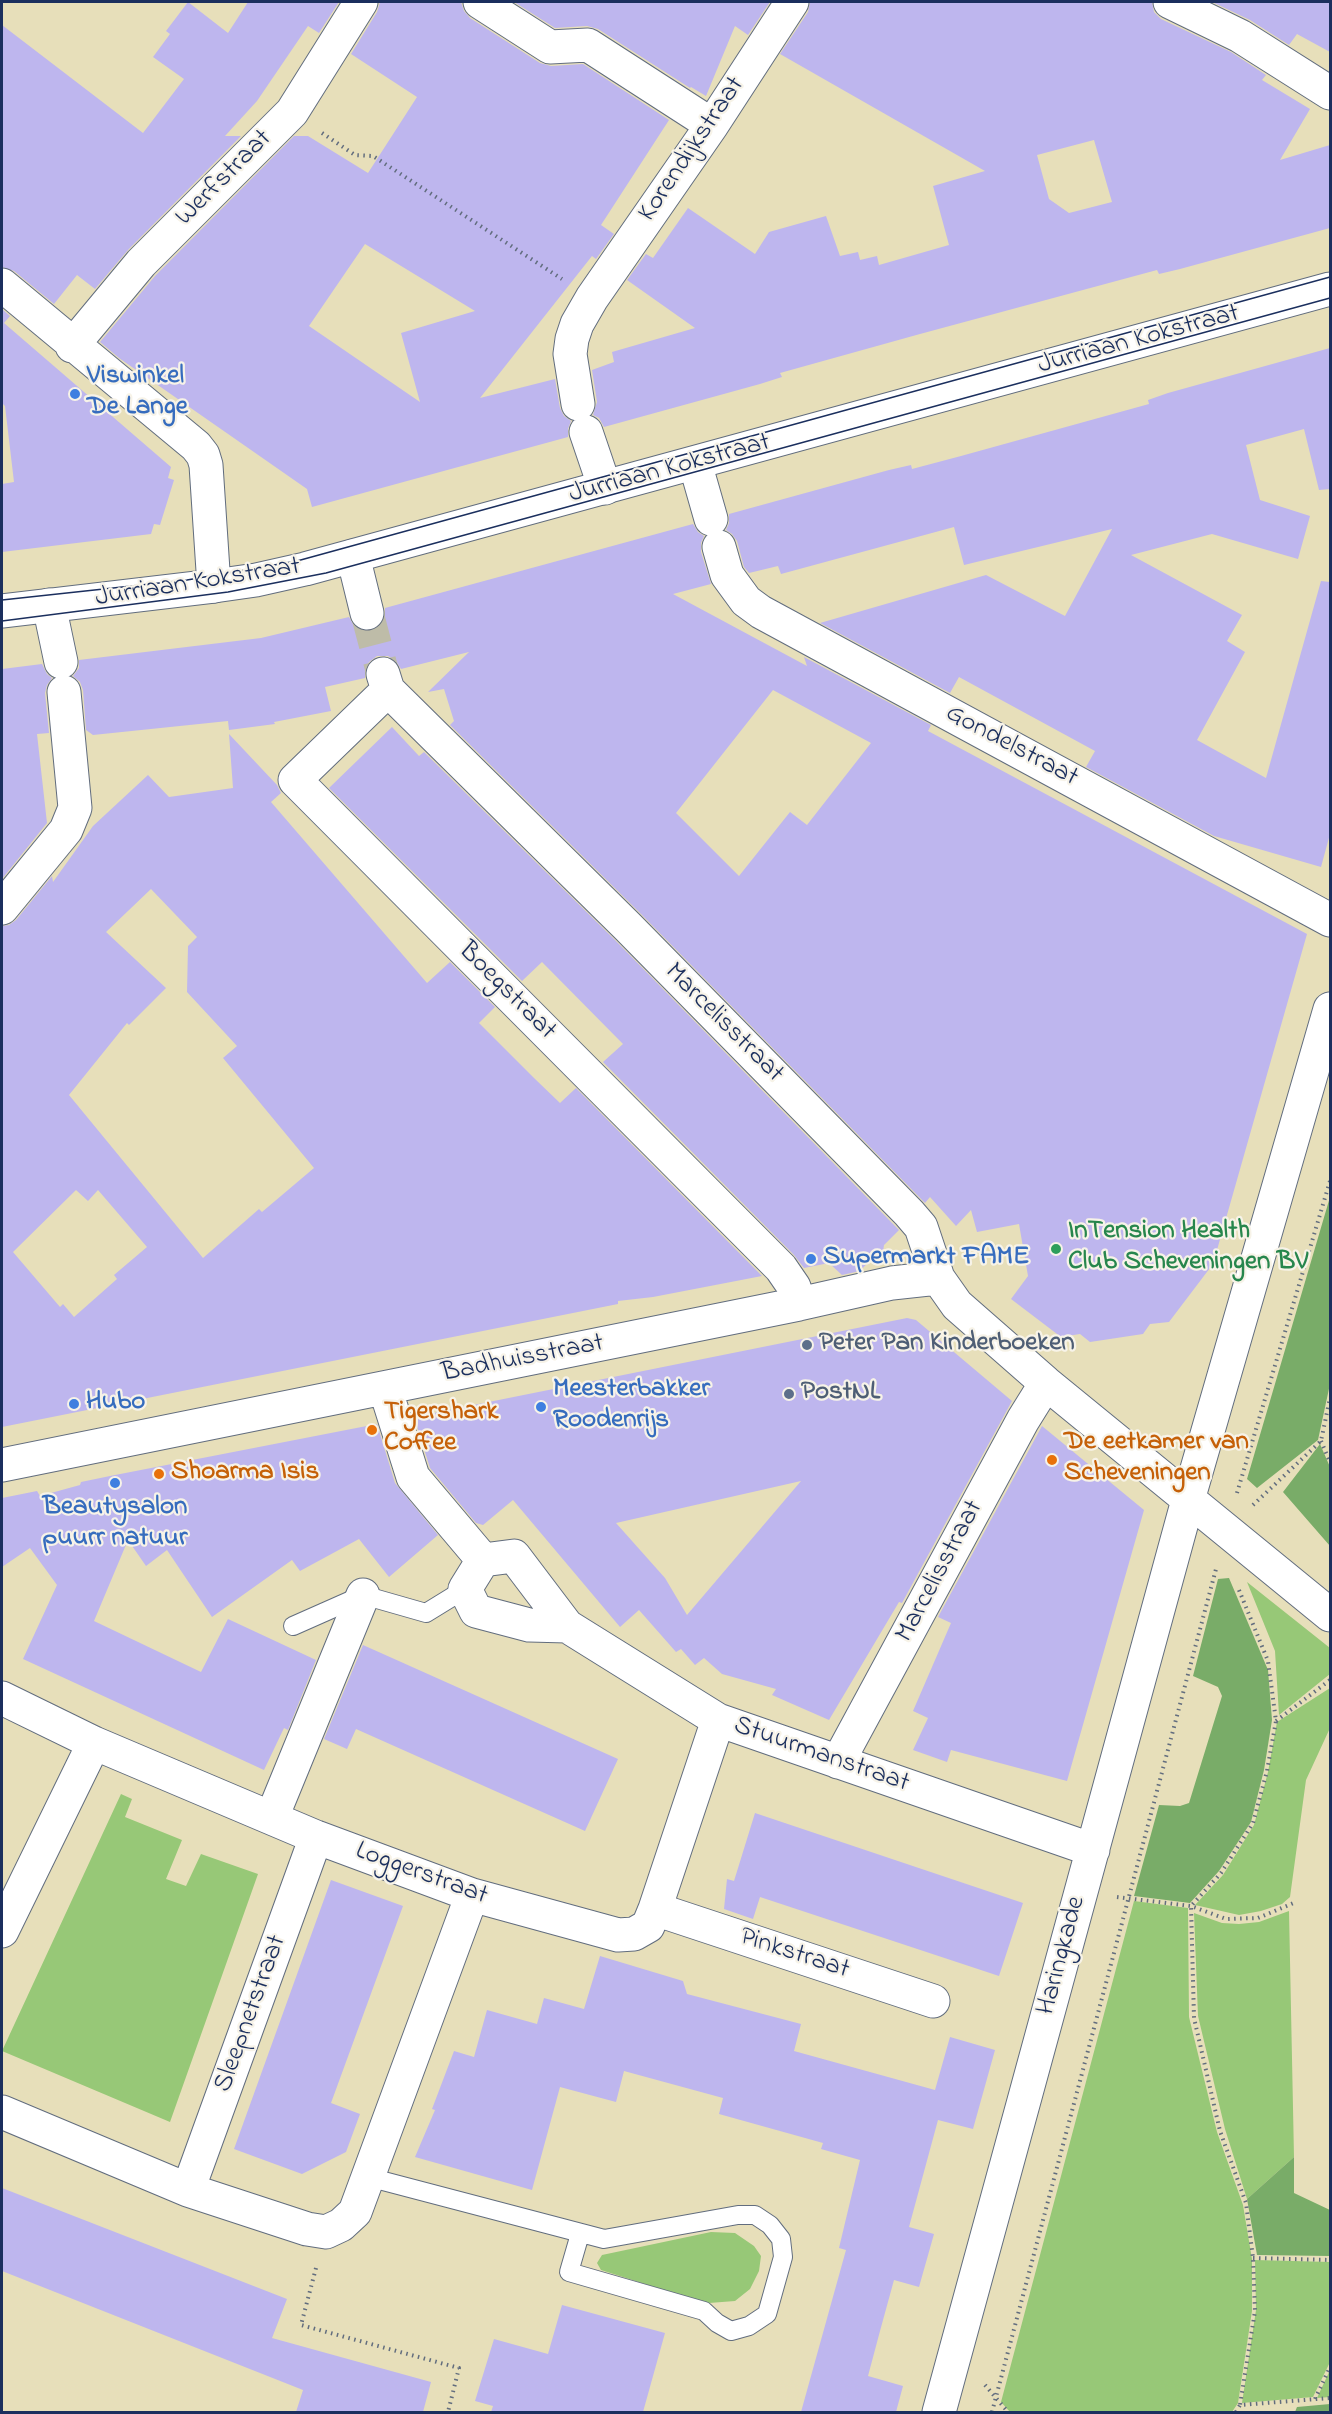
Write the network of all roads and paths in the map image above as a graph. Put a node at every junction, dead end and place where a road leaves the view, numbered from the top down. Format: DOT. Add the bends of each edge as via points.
graph roads {
  1 [pos="362,2"];
  2 [pos="480,2"];
  3 [pos="792,2"];
  4 [pos="1170,2"];
  5 [pos="1330,93"];
  6 [pos="292,112"];
  7 [pos="712,125"];
  8 [pos="2,285"];
  9 [pos="1330,289"];
  10 [pos="591,298"];
  11 [pos="72,346"];
  12 [pos="695,463"];
  13 [pos="605,488"];
  14 [pos="353,556"];
  15 [pos="214,586"];
  16 [pos="49,605"];
  17 [pos="2,611"];
  18 [pos="367,613"];
  19 [pos="386,682"];
  20 [pos="2,909"];
  21 [pos="1330,920"];
  22 [pos="1330,1009"];
  23 [pos="1330,1181"];
  24 [pos="938,1278"];
  25 [pos="799,1304"];
  26 [pos="1046,1383"];
  27 [pos="386,1388"];
  28 [pos="1330,1398"];
  29 [pos="1321,1441"];
  30 [pos="1330,1462"];
  31 [pos="2,1465"];
  32 [pos="1188,1500"];
  33 [pos="1226,1530"];
  34 [pos="483,1560"];
  35 [pos="465,1589"];
  36 [pos="363,1595"];
  37 [pos="1330,1615"];
  38 [pos="292,1626"];
  39 [pos="567,1626"];
  40 [pos="1330,1680"];
  41 [pos="2,1698"];
  42 [pos="718,1720"];
  43 [pos="1276,1722"];
  44 [pos="94,1743"];
  45 [pos="838,1762"];
  46 [pos="272,1817"];
  47 [pos="316,1837"];
  48 [pos="1093,1850"];
  49 [pos="1081,1892"];
  50 [pos="472,1895"];
  51 [pos="1129,1898"];
  52 [pos="1296,1902"];
  53 [pos="1191,1906"];
  54 [pos="655,1909"];
  55 [pos="2,1932"];
  56 [pos="933,2001"];
  57 [pos="2,2112"];
  58 [pos="368,2177"];
  59 [pos="188,2190"];
  60 [pos="326,2232"];
  61 [pos="580,2234"];
  62 [pos="1253,2258"];
  63 [pos="1330,2260"];
  64 [pos="1330,2367"];
  65 [pos="1330,2398"];
  66 [pos="1314,2399"];
  67 [pos="1240,2405"];
  68 [pos="448,2412"];
  69 [pos="939,2412"];
  70 [pos="992,2412"];
  71 [pos="1236,2412"];
  1 -- 6 [label="street, Werfstraat"];
  2 -- 7 [label="street" via="550,47 588,45"];
  3 -- 7 [label="street, Korendijkstraat"];
  4 -- 5 [label="street" via="1240,36"];
  6 -- 10 [label="path" via="355,155 373,156"];
  6 -- 11 [label="street, Werfstraat" via="141,263"];
  7 -- 10 [label="street, Korendijkstraat"];
  8 -- 11 [label="street"];
  9 -- 12 [label="street, Jurriaan Kokstraat"];
  10 -- 13 [label="street, Korendijkstraat" via="572,339 571,370"];
  11 -- 15 [label="street" via="203,455"];
  12 -- 13 [label="street, Jurriaan Kokstraat"];
  12 -- 21 [label="street, Gondelstraat" via="727,575 746,601 761,612"];
  13 -- 14 [label="street, Jurriaan Kokstraat"];
  14 -- 15 [label="street, Jurriaan Kokstraat"];
  14 -- 18 [label="street"];
  15 -- 16 [label="street, Jurriaan Kokstraat"];
  16 -- 17 [label="street, Jurriaan Kokstraat"];
  16 -- 20 [label="street" via="62,677 75,808 66,830"];
  19 -- 24 [label="street, Marcelisstraat" via="909,1213 921,1227"];
  19 -- 25 [label="street, Boegstraat" via="295,780 781,1268 794,1287"];
  22 -- 32 [label="street, Haringkade"];
  23 -- 33 [label="path"];
  24 -- 25 [label="street, Badhuisstraat" via="892,1283"];
  24 -- 26 [label="street, Marcelisstraat" via="957,1305"];
  25 -- 27 [label="street, Badhuisstraat"];
  26 -- 32 [label="street, Marcelisstraat"];
  26 -- 45 [label="street, Marcelisstraat"];
  27 -- 31 [label="street, Badhuisstraat"];
  27 -- 34 [label="street" via="413,1478"];
  28 -- 29 [label="path"];
  29 -- 30 [label="path"];
  29 -- 33 [label="path"];
  32 -- 33 [label="street, Marcelisstraat"];
  32 -- 48 [label="street, Haringkade"];
  33 -- 37 [label="street, Marcelisstraat"];
  33 -- 43 [label="path" via="1235,1581 1268,1661"];
  33 -- 51 [label="path"];
  34 -- 35 [label="street"];
  34 -- 39 [label="street, Stuurmanstraat" via="514,1556"];
  35 -- 36 [label="lane" via="426,1613"];
  35 -- 39 [label="street" via="476,1611 529,1625"];
  36 -- 38 [label="lane"];
  36 -- 46 [label="street"];
  39 -- 42 [label="street, Stuurmanstraat"];
  40 -- 43 [label="path"];
  41 -- 44 [label="street, Loggerstraat"];
  42 -- 45 [label="street, Stuurmanstraat"];
  42 -- 54 [label="street, Loggerstraat"];
  43 -- 53 [label="path" via="1253,1823 1221,1873"];
  44 -- 46 [label="street, Loggerstraat"];
  44 -- 55 [label="street"];
  45 -- 48 [label="street, Stuurmanstraat"];
  46 -- 47 [label="street, Loggerstraat"];
  47 -- 50 [label="street, Loggerstraat"];
  47 -- 59 [label="street, Sleepnetstraat"];
  48 -- 49 [label="street, Haringkade"];
  49 -- 51 [label="path"];
  49 -- 69 [label="street, Haringkade"];
  50 -- 54 [label="street, Loggerstraat" via="618,1935 634,1934 648,1926"];
  50 -- 58 [label="street"];
  51 -- 53 [label="path"];
  51 -- 70 [label="path"];
  52 -- 53 [label="path" via="1258,1917 1226,1919"];
  53 -- 62 [label="path" via="1194,2018 1220,2131 1246,2203"];
  54 -- 56 [label="street, Pinkstraat"];
  57 -- 59 [label="street"];
  58 -- 60 [label="street" via="355,2212"];
  58 -- 61 [label="lane"];
  59 -- 60 [label="street"];
  60 -- 68 [label="path" via="301,2325 459,2368"];
  61 -- 61 [label="lane" via="569,2272 704,2311 731,2331 749,2326 767,2314 783,2257 780,2239 770,2225 755,2215 604,2239"];
  62 -- 63 [label="path"];
  62 -- 67 [label="path" via="1255,2311"];
  64 -- 66 [label="path"];
  65 -- 66 [label="path"];
  66 -- 67 [label="path"];
  67 -- 71 [label="path"];
}
